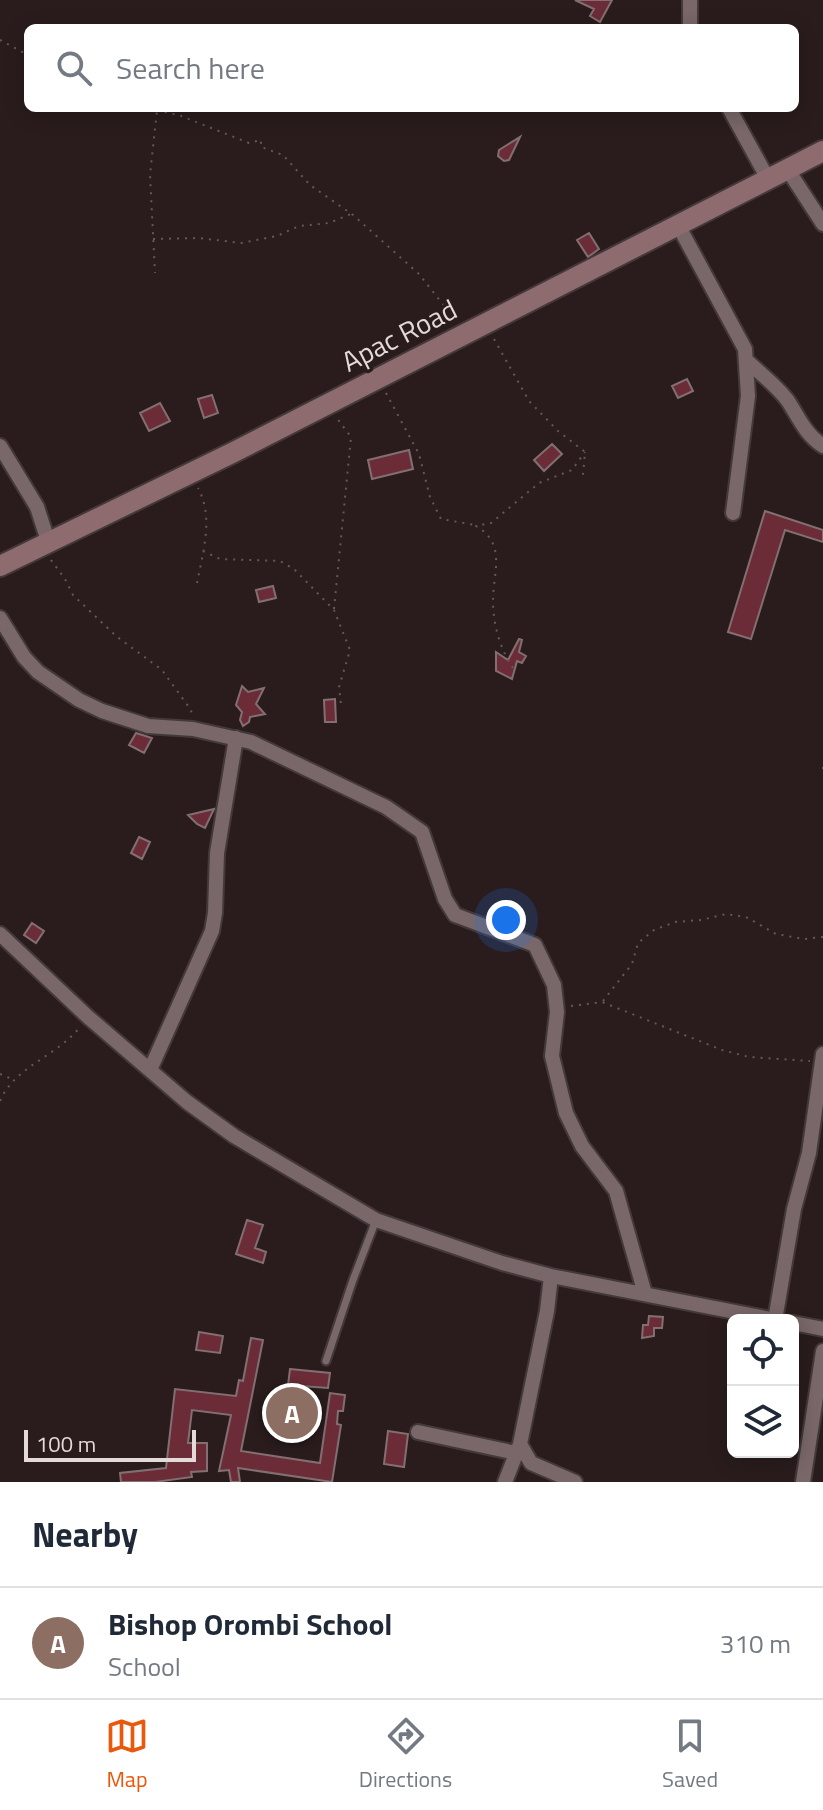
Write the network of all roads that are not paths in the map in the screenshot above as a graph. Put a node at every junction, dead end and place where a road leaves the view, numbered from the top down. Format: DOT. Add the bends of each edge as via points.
graph roads {
  1 [pos="690,0"];
  2 [pos="690,24"];
  3 [pos="731,112"];
  4 [pos="823,151"];
  5 [pos="788,170"];
  6 [pos="768,179"];
  7 [pos="823,224"];
  8 [pos="678,225"];
  9 [pos="747,361"];
  10 [pos="0,446"];
  11 [pos="823,446"];
  12 [pos="733,513"];
  13 [pos="44,544"];
  14 [pos="0,566"];
  15 [pos="0,618"];
  16 [pos="236,738"];
  17 [pos="0,934"];
  18 [pos="822,1058"];
  19 [pos="150,1070"];
  20 [pos="376,1220"];
  21 [pos="551,1276"];
  22 [pos="645,1294"];
  23 [pos="746,1314"];
  24 [pos="777,1314"];
  25 [pos="799,1324"];
  26 [pos="823,1329"];
  27 [pos="823,1351"];
  28 [pos="326,1361"];
  29 [pos="418,1432"];
  30 [pos="518,1448"];
  31 [pos="505,1482"];
  32 [pos="575,1482"];
  33 [pos="803,1482"];
  1 -- 2 [label="street"];
  3 -- 6 [label="street"];
  4 -- 5 [label="main road, Apac Road"];
  5 -- 6 [label="main road, Apac Road"];
  5 -- 7 [label="street"];
  6 -- 8 [label="main road, Apac Road"];
  8 -- 9 [label="street"];
  8 -- 13 [label="main road, Apac Road"];
  9 -- 11 [label="street" via="778,389 801,425"];
  9 -- 12 [label="street" via="748,396"];
  10 -- 13 [label="street" via="37,507"];
  13 -- 14 [label="main road, Apac Road"];
  15 -- 16 [label="street" via="38,672 79,700 148,726"];
  16 -- 19 [label="street" via="217,853 212,931"];
  16 -- 22 [label="street" via="412,823 422,832 455,915 539,949 554,985 552,1056 566,1113 582,1146 616,1191"];
  17 -- 19 [label="street"];
  18 -- 24 [label="street"];
  19 -- 20 [label="street" via="234,1136"];
  20 -- 21 [label="street"];
  20 -- 28 [label="lane"];
  21 -- 22 [label="street"];
  21 -- 30 [label="street"];
  22 -- 23 [label="street"];
  25 -- 26 [label="street"];
  27 -- 33 [label="street"];
  29 -- 30 [label="street"];
  30 -- 31 [label="street"];
  30 -- 32 [label="street" via="538,1468"];
}
